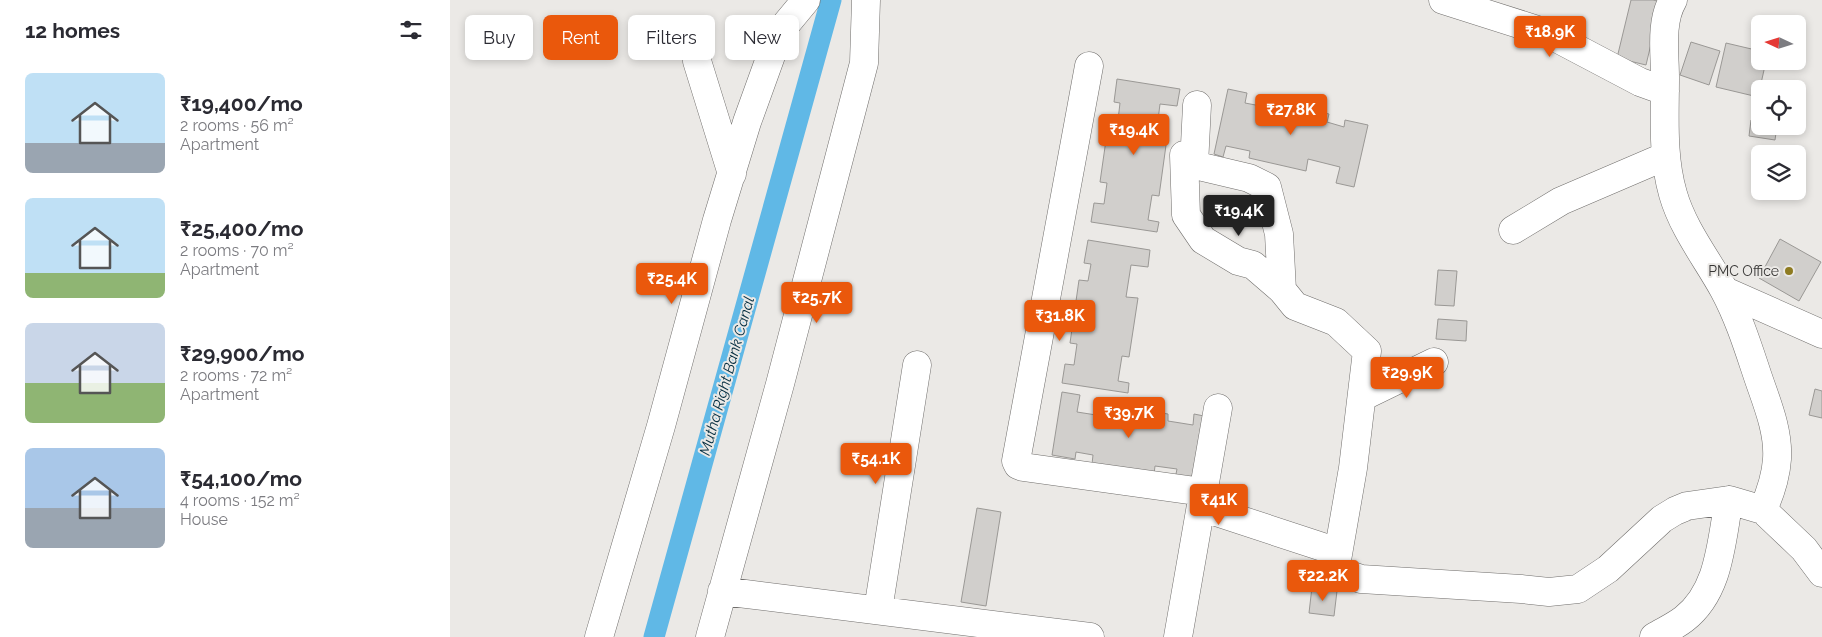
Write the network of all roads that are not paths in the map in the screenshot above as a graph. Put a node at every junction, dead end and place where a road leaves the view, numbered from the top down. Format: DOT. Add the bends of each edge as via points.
graph roads {
  1 [pos="806,0"];
  2 [pos="866,0"];
  3 [pos="1443,0"];
  4 [pos="1673,0"];
  5 [pos="697,61"];
  6 [pos="1089,66"];
  7 [pos="1665,91"];
  8 [pos="1196,105"];
  9 [pos="1666,156"];
  10 [pos="1194,165"];
  11 [pos="732,174"];
  12 [pos="1513,230"];
  13 [pos="1282,290"];
  14 [pos="1725,291"];
  15 [pos="1822,334"];
  16 [pos="1434,362"];
  17 [pos="917,365"];
  18 [pos="1362,397"];
  19 [pos="1218,408"];
  20 [pos="1202,500"];
  21 [pos="1729,500"];
  22 [pos="1767,501"];
  23 [pos="1338,552"];
  24 [pos="1822,573"];
  25 [pos="722,591"];
  26 [pos="878,610"];
  27 [pos="599,630"];
  28 [pos="710,637"];
  29 [pos="1083,637"];
  30 [pos="1178,637"];
  31 [pos="1654,637"];
  1 -- 11 [label="street" via="777,39"];
  2 -- 25 [label="street" via="864,63"];
  3 -- 7 [label="street" via="1547,33 1640,82"];
  4 -- 7 [label="street" via="1668,8 1665,28"];
  5 -- 11 [label="street"];
  6 -- 20 [label="street" via="1016,461 1023,467"];
  7 -- 9 [label="street"];
  8 -- 10 [label="street"];
  9 -- 12 [label="street" via="1561,201"];
  9 -- 14 [label="street" via="1673,195 1688,231"];
  10 -- 13 [label="street" via="1249,178 1267,187 1279,234"];
  10 -- 13 [label="street" via="1184,155 1186,215 1202,240 1238,261 1253,265"];
  11 -- 27 [label="street"];
  13 -- 18 [label="street" via="1295,306 1336,322 1367,351"];
  14 -- 15 [label="street"];
  14 -- 22 [label="street" via="1776,431 1777,459"];
  16 -- 18 [label="street"];
  17 -- 26 [label="street"];
  18 -- 23 [label="street"];
  19 -- 20 [label="street"];
  20 -- 23 [label="street"];
  20 -- 30 [label="street"];
  21 -- 22 [label="street"];
  21 -- 23 [label="street" via="1687,506 1675,511 1608,569 1578,589 1550,592 1361,578 1338,571"];
  21 -- 31 [label="street" via="1711,584 1699,604 1684,619"];
  22 -- 24 [label="street"];
  25 -- 26 [label="street"];
  25 -- 28 [label="street"];
  26 -- 29 [label="street"];
}
